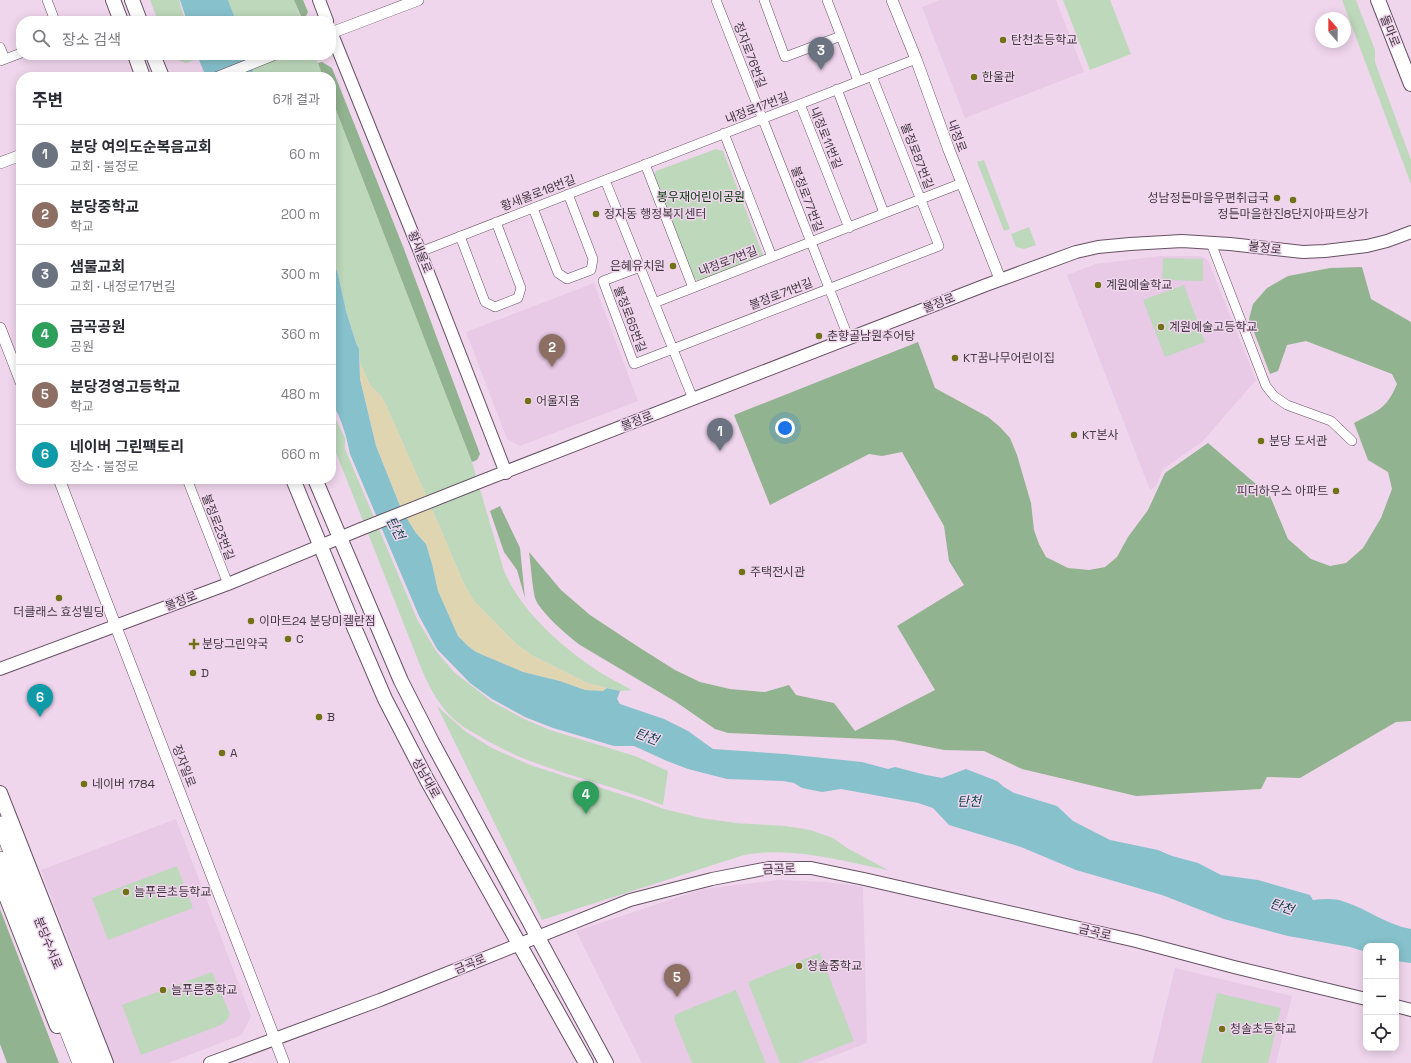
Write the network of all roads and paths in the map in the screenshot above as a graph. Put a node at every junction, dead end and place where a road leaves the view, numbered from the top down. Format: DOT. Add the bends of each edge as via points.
graph roads {
  1 [pos="47,0"];
  2 [pos="113,0"];
  3 [pos="132,0"];
  4 [pos="319,0"];
  5 [pos="418,0"];
  6 [pos="716,0"];
  7 [pos="764,0"];
  8 [pos="827,0"];
  9 [pos="892,0"];
  10 [pos="1378,0"];
  11 [pos="53,16"];
  12 [pos="120,16"];
  13 [pos="138,16"];
  14 [pos="325,16"];
  15 [pos="336,31"];
  16 [pos="841,36"];
  17 [pos="336,45"];
  18 [pos="0,47"];
  19 [pos="16,55"];
  20 [pos="916,59"];
  21 [pos="2,60"];
  22 [pos="137,60"];
  23 [pos="155,60"];
  24 [pos="261,60"];
  25 [pos="141,72"];
  26 [pos="160,72"];
  27 [pos="231,72"];
  28 [pos="872,76"];
  29 [pos="858,81"];
  30 [pos="1411,84"];
  31 [pos="837,90"];
  32 [pos="800,104"];
  33 [pos="762,118"];
  34 [pos="724,134"];
  35 [pos="16,157"];
  36 [pos="664,157"];
  37 [pos="0,163"];
  38 [pos="645,164"];
  39 [pos="605,180"];
  40 [pos="962,183"];
  41 [pos="568,194"];
  42 [pos="921,200"];
  43 [pos="533,208"];
  44 [pos="884,213"];
  45 [pos="496,222"];
  46 [pos="849,228"];
  47 [pos="1411,232"];
  48 [pos="460,236"];
  49 [pos="810,242"];
  50 [pos="1211,243"];
  51 [pos="420,252"];
  52 [pos="772,258"];
  53 [pos="640,267"];
  54 [pos="1000,279"];
  55 [pos="693,288"];
  56 [pos="829,289"];
  57 [pos="654,302"];
  58 [pos="742,322"];
  59 [pos="0,328"];
  60 [pos="848,339"];
  61 [pos="673,349"];
  62 [pos="16,369"];
  63 [pos="693,399"];
  64 [pos="1352,440"];
  65 [pos="506,473"];
  66 [pos="61,484"];
  67 [pos="189,484"];
  68 [pos="295,484"];
  69 [pos="317,484"];
  70 [pos="340,537"];
  71 [pos="321,544"];
  72 [pos="228,584"];
  73 [pos="116,626"];
  74 [pos="0,669"];
  75 [pos="0,793"];
  76 [pos="0,824"];
  77 [pos="0,859"];
  78 [pos="0,881"];
  79 [pos="537,937"];
  80 [pos="520,944"];
  81 [pos="1363,998"];
  82 [pos="1399,1007"];
  83 [pos="1411,1010"];
  84 [pos="275,1039"];
  85 [pos="72,1063"];
  86 [pos="80,1063"];
  87 [pos="95,1063"];
  88 [pos="106,1063"];
  89 [pos="210,1063"];
  90 [pos="284,1063"];
  91 [pos="586,1063"];
  92 [pos="606,1063"];
  1 -- 11 [label="street"];
  2 -- 12 [label="main road"];
  3 -- 13 [label="main road"];
  4 -- 14 [label="main road"];
  5 -- 15 [label="street"];
  6 -- 33 [label="street, 정자로76번길"];
  7 -- 16 [label="street" via="784,57"];
  8 -- 16 [label="street"];
  9 -- 20 [label="street, 내정로"];
  10 -- 30 [label="main road, 돌마로"];
  16 -- 29 [label="street"];
  17 -- 51 [label="main road, 황새울로"];
  18 -- 21 [label="street"];
  19 -- 21 [label="street"];
  20 -- 28 [label="street, 내정로17번길"];
  20 -- 40 [label="street, 내정로"];
  22 -- 25 [label="main road"];
  23 -- 26 [label="main road"];
  24 -- 27 [label="street"];
  28 -- 29 [label="street, 내정로17번길"];
  28 -- 42 [label="street, 불정로87번길"];
  29 -- 31 [label="street, 내정로17번길"];
  31 -- 32 [label="street, 내정로17번길"];
  31 -- 44 [label="street"];
  32 -- 33 [label="street, 내정로17번길"];
  32 -- 46 [label="street, 내정로11번길"];
  33 -- 34 [label="street, 내정로17번길"];
  33 -- 49 [label="street, 불정로77번길"];
  34 -- 36 [label="street, 내정로17번길"];
  34 -- 52 [label="street, 내정로7번길"];
  35 -- 37 [label="street"];
  36 -- 38 [label="street, 황새울로18번길"];
  38 -- 39 [label="street, 황새울로18번길"];
  38 -- 55 [label="street, 내정로7번길"];
  39 -- 41 [label="street, 황새울로18번길"];
  39 -- 53 [label="street"];
  40 -- 42 [label="street, 내정로7번길"];
  40 -- 54 [label="street, 내정로"];
  41 -- 43 [label="street, 황새울로18번길"];
  41 -- 43 [label="street" via="593,259 591,270 567,279 558,273"];
  42 -- 44 [label="street, 내정로7번길"];
  42 -- 56 [label="street, 불정로87번길" via="939,246"];
  43 -- 45 [label="street, 황새울로18번길"];
  44 -- 46 [label="street, 내정로7번길"];
  45 -- 48 [label="street, 황새울로18번길"];
  45 -- 48 [label="street" via="521,288 518,298 494,307 485,302"];
  46 -- 49 [label="street, 내정로7번길"];
  47 -- 50 [label="main road, 불정로" via="1367,246 1325,251 1303,252"];
  48 -- 51 [label="street, 황새울로18번길"];
  49 -- 52 [label="street, 내정로7번길"];
  49 -- 56 [label="street, 불정로77번길"];
  50 -- 54 [label="main road, 불정로" via="1166,241 1098,247 1076,252"];
  50 -- 64 [label="street" via="1266,386 1274,396 1287,405 1303,408 1331,421"];
  51 -- 65 [label="main road, 황새울로"];
  52 -- 55 [label="street, 내정로7번길"];
  53 -- 57 [label="street"];
  53 -- 61 [label="street, 불정로65번길" via="603,281 634,364"];
  54 -- 60 [label="main road, 불정로"];
  55 -- 57 [label="street, 내정로7번길"];
  56 -- 58 [label="street, 불정로71번길"];
  56 -- 60 [label="street, 불정로77번길"];
  57 -- 61 [label="street"];
  58 -- 61 [label="street, 불정로65번길"];
  59 -- 62 [label="street"];
  60 -- 63 [label="main road, 불정로"];
  61 -- 63 [label="street"];
  63 -- 65 [label="main road, 불정로"];
  65 -- 70 [label="main road, 불정로, bridge"];
  66 -- 73 [label="street, 정자일로"];
  67 -- 72 [label="street, 불정로23번길"];
  68 -- 71 [label="main road, 성남대로"];
  69 -- 70 [label="main road, 성남대로"];
  70 -- 71 [label="main road, 불정로"];
  70 -- 79 [label="main road, 성남대로" via="401,681"];
  71 -- 72 [label="main road, 불정로"];
  71 -- 80 [label="main road, 성남대로" via="385,699 424,774"];
  72 -- 73 [label="main road, 불정로"];
  73 -- 74 [label="main road, 불정로"];
  73 -- 84 [label="street, 정자일로"];
  75 -- 88 [label="main road"];
  76 -- 87 [label="highway, 분당수서로"];
  77 -- 86 [label="highway, 분당수서로"];
  78 -- 85 [label="main road"];
  79 -- 80 [label="main road, 금곡로"];
  79 -- 81 [label="main road, 금곡로" via="630,900 712,879 769,868 811,868 1136,941"];
  79 -- 92 [label="main road, 성남대로"];
  80 -- 84 [label="main road, 금곡로"];
  80 -- 91 [label="main road, 성남대로"];
  82 -- 83 [label="main road"];
  84 -- 89 [label="main road, 금곡로"];
  84 -- 90 [label="street, 정자일로"];
}
